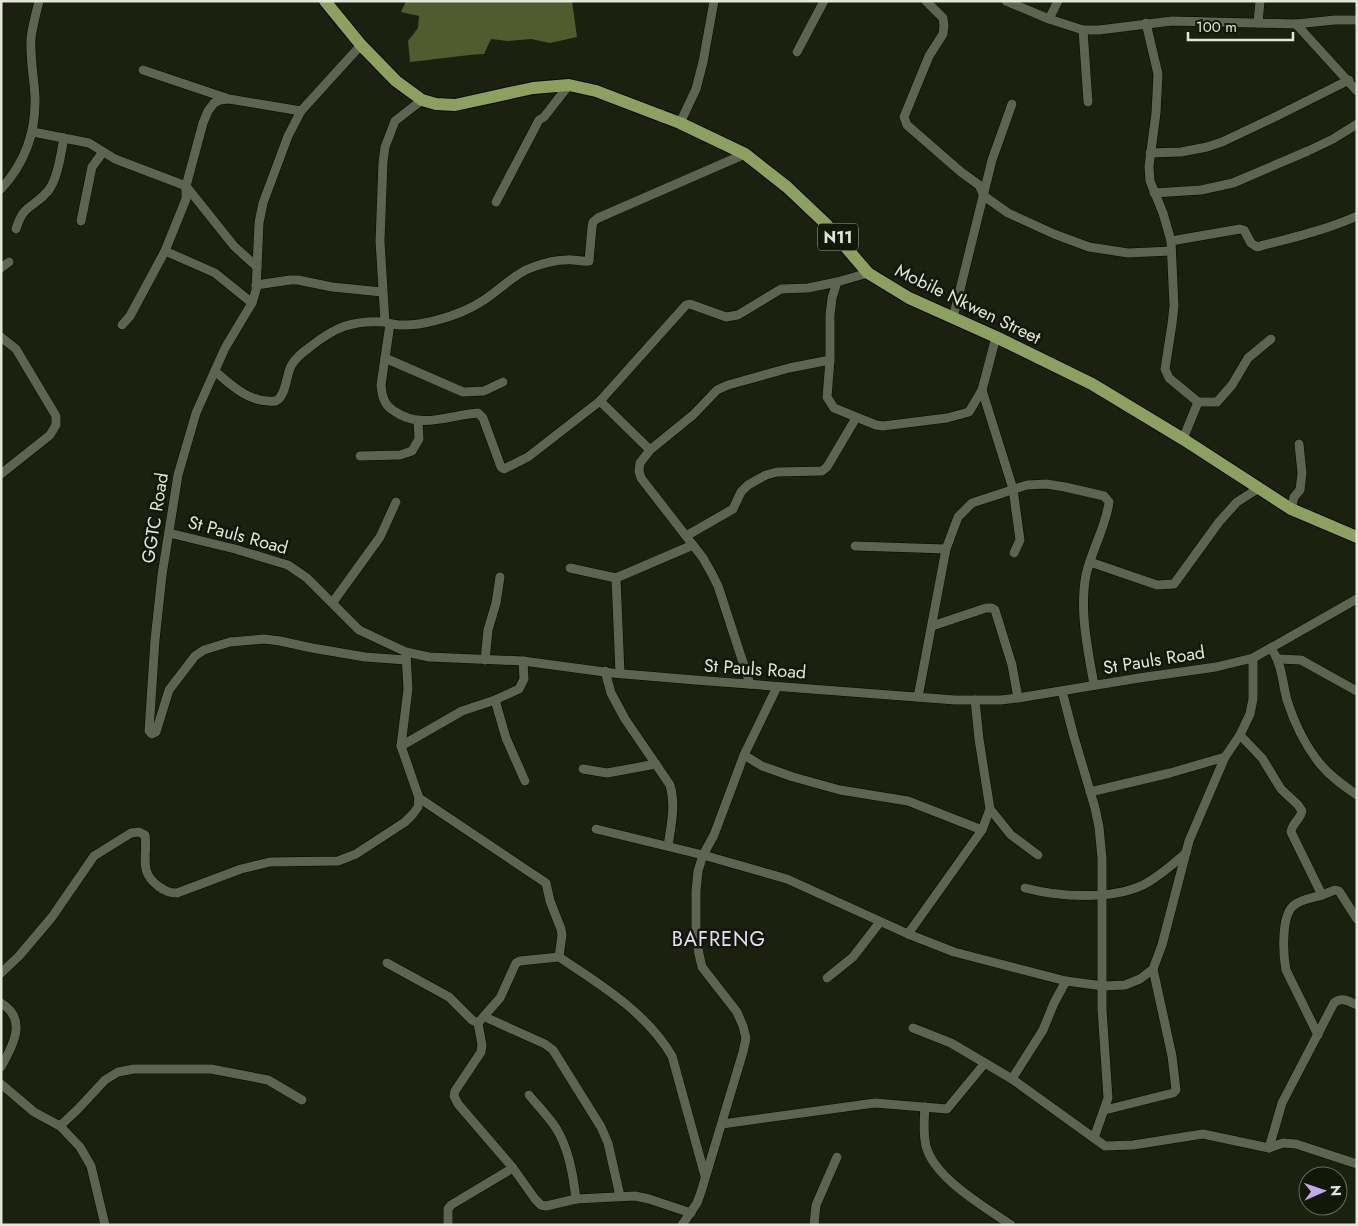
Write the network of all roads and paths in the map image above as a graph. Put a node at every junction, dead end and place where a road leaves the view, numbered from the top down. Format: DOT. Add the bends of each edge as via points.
graph roads {
  1 [pos="39,1"];
  2 [pos="325,1"];
  3 [pos="714,1"];
  4 [pos="824,1"];
  5 [pos="926,1"];
  6 [pos="1006,1"];
  7 [pos="1058,1"];
  8 [pos="1260,1"];
  9 [pos="1049,19"];
  10 [pos="1357,20"];
  11 [pos="1146,23"];
  12 [pos="1258,23"];
  13 [pos="1296,24"];
  14 [pos="1083,30"];
  15 [pos="361,45"];
  16 [pos="798,52"];
  17 [pos="143,70"];
  18 [pos="1348,80"];
  19 [pos="569,85"];
  20 [pos="1357,91"];
  21 [pos="229,99"];
  22 [pos="422,100"];
  23 [pos="1088,102"];
  24 [pos="1012,104"];
  25 [pos="301,110"];
  26 [pos="680,123"];
  27 [pos="1357,124"];
  28 [pos="33,132"];
  29 [pos="64,138"];
  30 [pos="103,152"];
  31 [pos="1150,153"];
  32 [pos="745,154"];
  33 [pos="186,186"];
  34 [pos="1,189"];
  35 [pos="1154,193"];
  36 [pos="984,196"];
  37 [pos="496,202"];
  38 [pos="1357,216"];
  39 [pos="81,221"];
  40 [pos="16,229"];
  41 [pos="1171,241"];
  42 [pos="165,251"];
  43 [pos="1170,252"];
  44 [pos="9,262"];
  45 [pos="257,267"];
  46 [pos="1,268"];
  47 [pos="868,273"];
  48 [pos="837,282"];
  49 [pos="256,285"];
  50 [pos="382,292"];
  51 [pos="252,303"];
  52 [pos="954,318"];
  53 [pos="388,323"];
  54 [pos="122,325"];
  55 [pos="1,337"];
  56 [pos="996,337"];
  57 [pos="1271,339"];
  58 [pos="386,358"];
  59 [pos="830,360"];
  60 [pos="215,371"];
  61 [pos="503,382"];
  62 [pos="982,390"];
  63 [pos="600,401"];
  64 [pos="1198,402"];
  65 [pos="856,418"];
  66 [pos="418,421"];
  67 [pos="1183,439"];
  68 [pos="1299,444"];
  69 [pos="650,450"];
  70 [pos="360,456"];
  71 [pos="1,474"];
  72 [pos="1259,488"];
  73 [pos="1013,489"];
  74 [pos="396,502"];
  75 [pos="1291,509"];
  76 [pos="169,533"];
  77 [pos="686,536"];
  78 [pos="1357,537"];
  79 [pos="693,545"];
  80 [pos="855,546"];
  81 [pos="946,549"];
  82 [pos="1014,553"];
  83 [pos="1090,562"];
  84 [pos="570,568"];
  85 [pos="500,577"];
  86 [pos="616,578"];
  87 [pos="1357,599"];
  88 [pos="333,602"];
  89 [pos="932,626"];
  90 [pos="1271,648"];
  91 [pos="406,656"];
  92 [pos="1254,658"];
  93 [pos="1278,658"];
  94 [pos="485,660"];
  95 [pos="523,662"];
  96 [pos="605,671"];
  97 [pos="620,673"];
  98 [pos="750,684"];
  99 [pos="1094,686"];
  100 [pos="777,687"];
  101 [pos="1062,691"];
  102 [pos="1357,691"];
  103 [pos="918,697"];
  104 [pos="1018,698"];
  105 [pos="495,700"];
  106 [pos="976,700"];
  107 [pos="1240,736"];
  108 [pos="401,746"];
  109 [pos="744,755"];
  110 [pos="1225,758"];
  111 [pos="656,764"];
  112 [pos="583,768"];
  113 [pos="525,781"];
  114 [pos="1090,792"];
  115 [pos="1357,795"];
  116 [pos="419,798"];
  117 [pos="990,809"];
  118 [pos="596,829"];
  119 [pos="982,830"];
  120 [pos="668,846"];
  121 [pos="1186,853"];
  122 [pos="703,855"];
  123 [pos="1038,856"];
  124 [pos="1025,888"];
  125 [pos="1103,894"];
  126 [pos="1322,895"];
  127 [pos="1357,919"];
  128 [pos="880,922"];
  129 [pos="908,934"];
  130 [pos="559,957"];
  131 [pos="387,963"];
  132 [pos="1153,970"];
  133 [pos="1,973"];
  134 [pos="827,978"];
  135 [pos="1066,981"];
  136 [pos="1103,986"];
  137 [pos="1,1003"];
  138 [pos="1357,1005"];
  139 [pos="481,1020"];
  140 [pos="912,1028"];
  141 [pos="1318,1035"];
  142 [pos="985,1063"];
  143 [pos="1,1067"];
  144 [pos="1012,1079"];
  145 [pos="1,1084"];
  146 [pos="529,1095"];
  147 [pos="302,1100"];
  148 [pos="925,1107"];
  149 [pos="1105,1110"];
  150 [pos="722,1124"];
  151 [pos="60,1126"];
  152 [pos="1094,1138"];
  153 [pos="1269,1148"];
  154 [pos="837,1157"];
  155 [pos="1357,1164"];
  156 [pos="513,1168"];
  157 [pos="705,1177"];
  158 [pos="620,1196"];
  159 [pos="576,1199"];
  160 [pos="691,1214"];
  161 [pos="105,1225"];
  162 [pos="448,1225"];
  163 [pos="682,1225"];
  164 [pos="814,1225"];
  165 [pos="1011,1225"];
  1 -- 28 [label="street" via="31,38 35,98"];
  2 -- 15 [label="highway, Mobile Nkwen Street / N11"];
  3 -- 26 [label="street" via="696,89"];
  4 -- 16 [label="street"];
  5 -- 36 [label="street" via="943,18 944,26 904,117 907,125 979,185"];
  6 -- 9 [label="street"];
  7 -- 9 [label="street"];
  8 -- 12 [label="street"];
  9 -- 14 [label="street"];
  10 -- 13 [label="street"];
  11 -- 12 [label="street" via="1190,20"];
  11 -- 14 [label="street"];
  11 -- 31 [label="street" via="1158,74"];
  12 -- 13 [label="street"];
  13 -- 18 [label="street"];
  14 -- 23 [label="street"];
  15 -- 22 [label="highway, Mobile Nkwen Street / N11" via="396,81"];
  15 -- 25 [label="street, GGTC Road"];
  17 -- 21 [label="street"];
  18 -- 20 [label="street"];
  18 -- 31 [label="street" via="1222,142 1182,152"];
  19 -- 22 [label="highway, Mobile Nkwen Street / N11" via="534,88 455,105"];
  19 -- 26 [label="highway, Mobile Nkwen Street / N11" via="596,91"];
  19 -- 37 [label="street" via="540,120"];
  21 -- 25 [label="street"];
  21 -- 33 [label="street" via="220,100 208,110"];
  22 -- 50 [label="street" via="395,120 385,147 380,241"];
  24 -- 36 [label="street" via="992,160"];
  25 -- 45 [label="street, GGTC Road" via="263,203"];
  26 -- 32 [label="highway, Mobile Nkwen Street / N11"];
  27 -- 35 [label="street" via="1308,151 1233,183 1201,190"];
  28 -- 29 [label="street"];
  28 -- 34 [label="street" via="25,155"];
  29 -- 30 [label="street" via="90,143"];
  29 -- 40 [label="street" via="54,181 49,190 24,210"];
  30 -- 33 [label="street"];
  30 -- 39 [label="street" via="92,167"];
  31 -- 35 [label="street" via="1150,181"];
  32 -- 47 [label="highway, Mobile Nkwen Street / N11" via="825,223"];
  32 -- 53 [label="street" via="598,218 593,222 589,261 565,260 534,266 466,309 417,324"];
  33 -- 42 [label="street" via="186,199"];
  33 -- 45 [label="street" via="234,246"];
  35 -- 41 [label="street" via="1164,213"];
  36 -- 43 [label="street" via="1008,213 1089,246 1128,253"];
  36 -- 52 [label="street"];
  38 -- 41 [label="street" via="1257,247 1240,229"];
  41 -- 43 [label="street"];
  42 -- 51 [label="street" via="215,273"];
  42 -- 54 [label="street"];
  43 -- 64 [label="street" via="1174,306 1165,369 1168,378"];
  44 -- 46 [label="street"];
  45 -- 49 [label="street, GGTC Road"];
  47 -- 48 [label="street"];
  47 -- 52 [label="highway, Mobile Nkwen Street / N11" via="909,298"];
  48 -- 59 [label="street" via="830,315"];
  48 -- 63 [label="street" via="781,289 732,317 686,305"];
  49 -- 50 [label="street" via="298,280"];
  49 -- 51 [label="street, GGTC Road"];
  50 -- 53 [label="street"];
  51 -- 60 [label="street, GGTC Road"];
  52 -- 56 [label="highway, Mobile Nkwen Street / N11"];
  53 -- 58 [label="street"];
  53 -- 60 [label="street" via="351,323 324,335 291,365 282,396 276,401 245,395"];
  55 -- 71 [label="street" via="16,350 56,416 56,425 50,435"];
  56 -- 62 [label="street"];
  56 -- 67 [label="highway, Mobile Nkwen Street / N11" via="1092,384"];
  57 -- 64 [label="street" via="1248,358 1217,402"];
  58 -- 61 [label="street" via="462,392 484,391"];
  58 -- 66 [label="street" via="381,385 386,404 400,415"];
  59 -- 65 [label="street" via="827,398 834,408"];
  59 -- 69 [label="street" via="789,368 717,390 693,415"];
  60 -- 76 [label="street, GGTC Road" via="196,413 178,476"];
  62 -- 65 [label="street" via="969,412 946,418 883,426"];
  62 -- 73 [label="street"];
  63 -- 66 [label="street" via="528,457 504,469 478,413"];
  63 -- 69 [label="street"];
  64 -- 67 [label="street"];
  65 -- 77 [label="street" via="822,471 766,475 741,492 732,509"];
  66 -- 70 [label="street" via="419,439 408,454"];
  67 -- 72 [label="highway, Mobile Nkwen Street / N11"];
  68 -- 75 [label="street" via="1302,474 1300,490"];
  69 -- 77 [label="street" via="640,463 641,478"];
  72 -- 75 [label="highway, Mobile Nkwen Street / N11"];
  72 -- 83 [label="street" via="1237,502 1219,522 1174,584 1157,585"];
  73 -- 81 [label="street" via="972,503 958,517"];
  73 -- 82 [label="street" via="1020,540"];
  73 -- 83 [label="street" via="1046,484 1104,496 1109,502 1108,508"];
  74 -- 88 [label="street" via="380,537"];
  75 -- 78 [label="highway, Mobile Nkwen Street / N11"];
  76 -- 88 [label="street, St Pauls Road" via="288,565"];
  76 -- 91 [label="street, GGTC Road" via="154,640 149,720 152,734 159,726 169,690 195,656 230,642 264,639 365,657"];
  77 -- 79 [label="street"];
  79 -- 86 [label="street"];
  79 -- 98 [label="street" via="718,586"];
  80 -- 81 [label="street"];
  81 -- 89 [label="street"];
  83 -- 99 [label="street" via="1084,605"];
  84 -- 86 [label="street"];
  85 -- 94 [label="street"];
  86 -- 97 [label="street"];
  87 -- 90 [label="street, St Pauls Road"];
  88 -- 91 [label="street, St Pauls Road" via="359,630"];
  89 -- 103 [label="street"];
  89 -- 104 [label="street" via="986,608 995,610 1012,665"];
  90 -- 92 [label="street, St Pauls Road"];
  90 -- 93 [label="street"];
  91 -- 94 [label="street, St Pauls Road"];
  91 -- 108 [label="street" via="408,689"];
  92 -- 99 [label="street, St Pauls Road"];
  92 -- 107 [label="street" via="1253,699"];
  93 -- 102 [label="street" via="1301,660"];
  93 -- 115 [label="street" via="1288,702 1309,748 1321,765"];
  94 -- 95 [label="street, St Pauls Road"];
  95 -- 96 [label="street, St Pauls Road"];
  95 -- 105 [label="street" via="524,679 519,689"];
  96 -- 97 [label="street, St Pauls Road"];
  96 -- 111 [label="street" via="624,720"];
  97 -- 98 [label="street, St Pauls Road"];
  98 -- 100 [label="street, St Pauls Road"];
  99 -- 101 [label="street, St Pauls Road"];
  100 -- 103 [label="street, St Pauls Road"];
  100 -- 109 [label="street"];
  101 -- 104 [label="street, St Pauls Road"];
  101 -- 114 [label="street"];
  103 -- 106 [label="street, St Pauls Road"];
  104 -- 106 [label="street, St Pauls Road"];
  105 -- 108 [label="street" via="462,711"];
  105 -- 113 [label="street" via="506,738"];
  106 -- 117 [label="street"];
  107 -- 110 [label="street"];
  107 -- 126 [label="street" via="1262,758 1281,789 1302,811 1291,832"];
  108 -- 116 [label="street"];
  109 -- 119 [label="street" via="762,766 793,777 840,790 908,802"];
  109 -- 122 [label="street" via="714,835"];
  110 -- 114 [label="street"];
  110 -- 121 [label="street"];
  111 -- 112 [label="street" via="607,772"];
  111 -- 120 [label="street" via="670,785 673,796"];
  114 -- 125 [label="street" via="1099,827"];
  116 -- 130 [label="street" via="546,883 561,929"];
  116 -- 133 [label="street" via="418,807 405,822 356,854 338,861 270,862 177,893 167,893 153,882 146,872 145,834 131,833 94,856 52,917"];
  117 -- 119 [label="street"];
  117 -- 123 [label="street" via="1011,835"];
  118 -- 120 [label="street"];
  119 -- 129 [label="street"];
  120 -- 122 [label="street"];
  121 -- 125 [label="street" via="1145,884"];
  121 -- 132 [label="street"];
  122 -- 128 [label="street" via="788,879"];
  122 -- 150 [label="street" via="696,891 698,954 702,967 737,1012 746,1038"];
  124 -- 125 [label="street" via="1064,894"];
  125 -- 136 [label="street"];
  126 -- 127 [label="street" via="1339,891"];
  126 -- 141 [label="street" via="1292,906 1284,938 1286,970"];
  128 -- 129 [label="street"];
  128 -- 134 [label="street" via="853,957"];
  129 -- 135 [label="street" via="954,952"];
  130 -- 139 [label="street" via="516,963 500,998"];
  130 -- 157 [label="street" via="611,992 648,1024 664,1043 672,1056"];
  131 -- 139 [label="street" via="449,997"];
  132 -- 136 [label="street" via="1125,985"];
  132 -- 149 [label="street" via="1176,1090"];
  135 -- 136 [label="street"];
  135 -- 144 [label="street" via="1043,1030"];
  136 -- 149 [label="street" via="1108,1098"];
  137 -- 143 [label="street" via="14,1014 17,1024 12,1047"];
  138 -- 141 [label="street" via="1343,999 1334,1003"];
  139 -- 156 [label="street" via="481,1052 454,1096"];
  139 -- 158 [label="street" via="553,1050 601,1127 608,1143"];
  140 -- 142 [label="street" via="951,1043"];
  141 -- 153 [label="street" via="1282,1103"];
  142 -- 144 [label="street"];
  142 -- 148 [label="street" via="946,1108"];
  144 -- 152 [label="street"];
  145 -- 151 [label="street" via="34,1112"];
  146 -- 159 [label="street" via="557,1130 574,1177"];
  147 -- 151 [label="street" via="268,1080 211,1069 134,1068 105,1080"];
  148 -- 150 [label="street" via="875,1103"];
  148 -- 165 [label="street" via="926,1147 935,1164 954,1185"];
  149 -- 152 [label="street"];
  150 -- 157 [label="street"];
  151 -- 161 [label="street" via="80,1146 90,1166"];
  152 -- 153 [label="street" via="1105,1146 1133,1145 1203,1134"];
  153 -- 155 [label="street" via="1284,1143 1296,1144"];
  154 -- 164 [label="street" via="816,1205"];
  156 -- 159 [label="street" via="541,1205"];
  156 -- 162 [label="street" via="451,1205"];
  157 -- 160 [label="street"];
  158 -- 159 [label="street"];
  158 -- 160 [label="street" via="649,1198"];
  160 -- 163 [label="street"];
}
